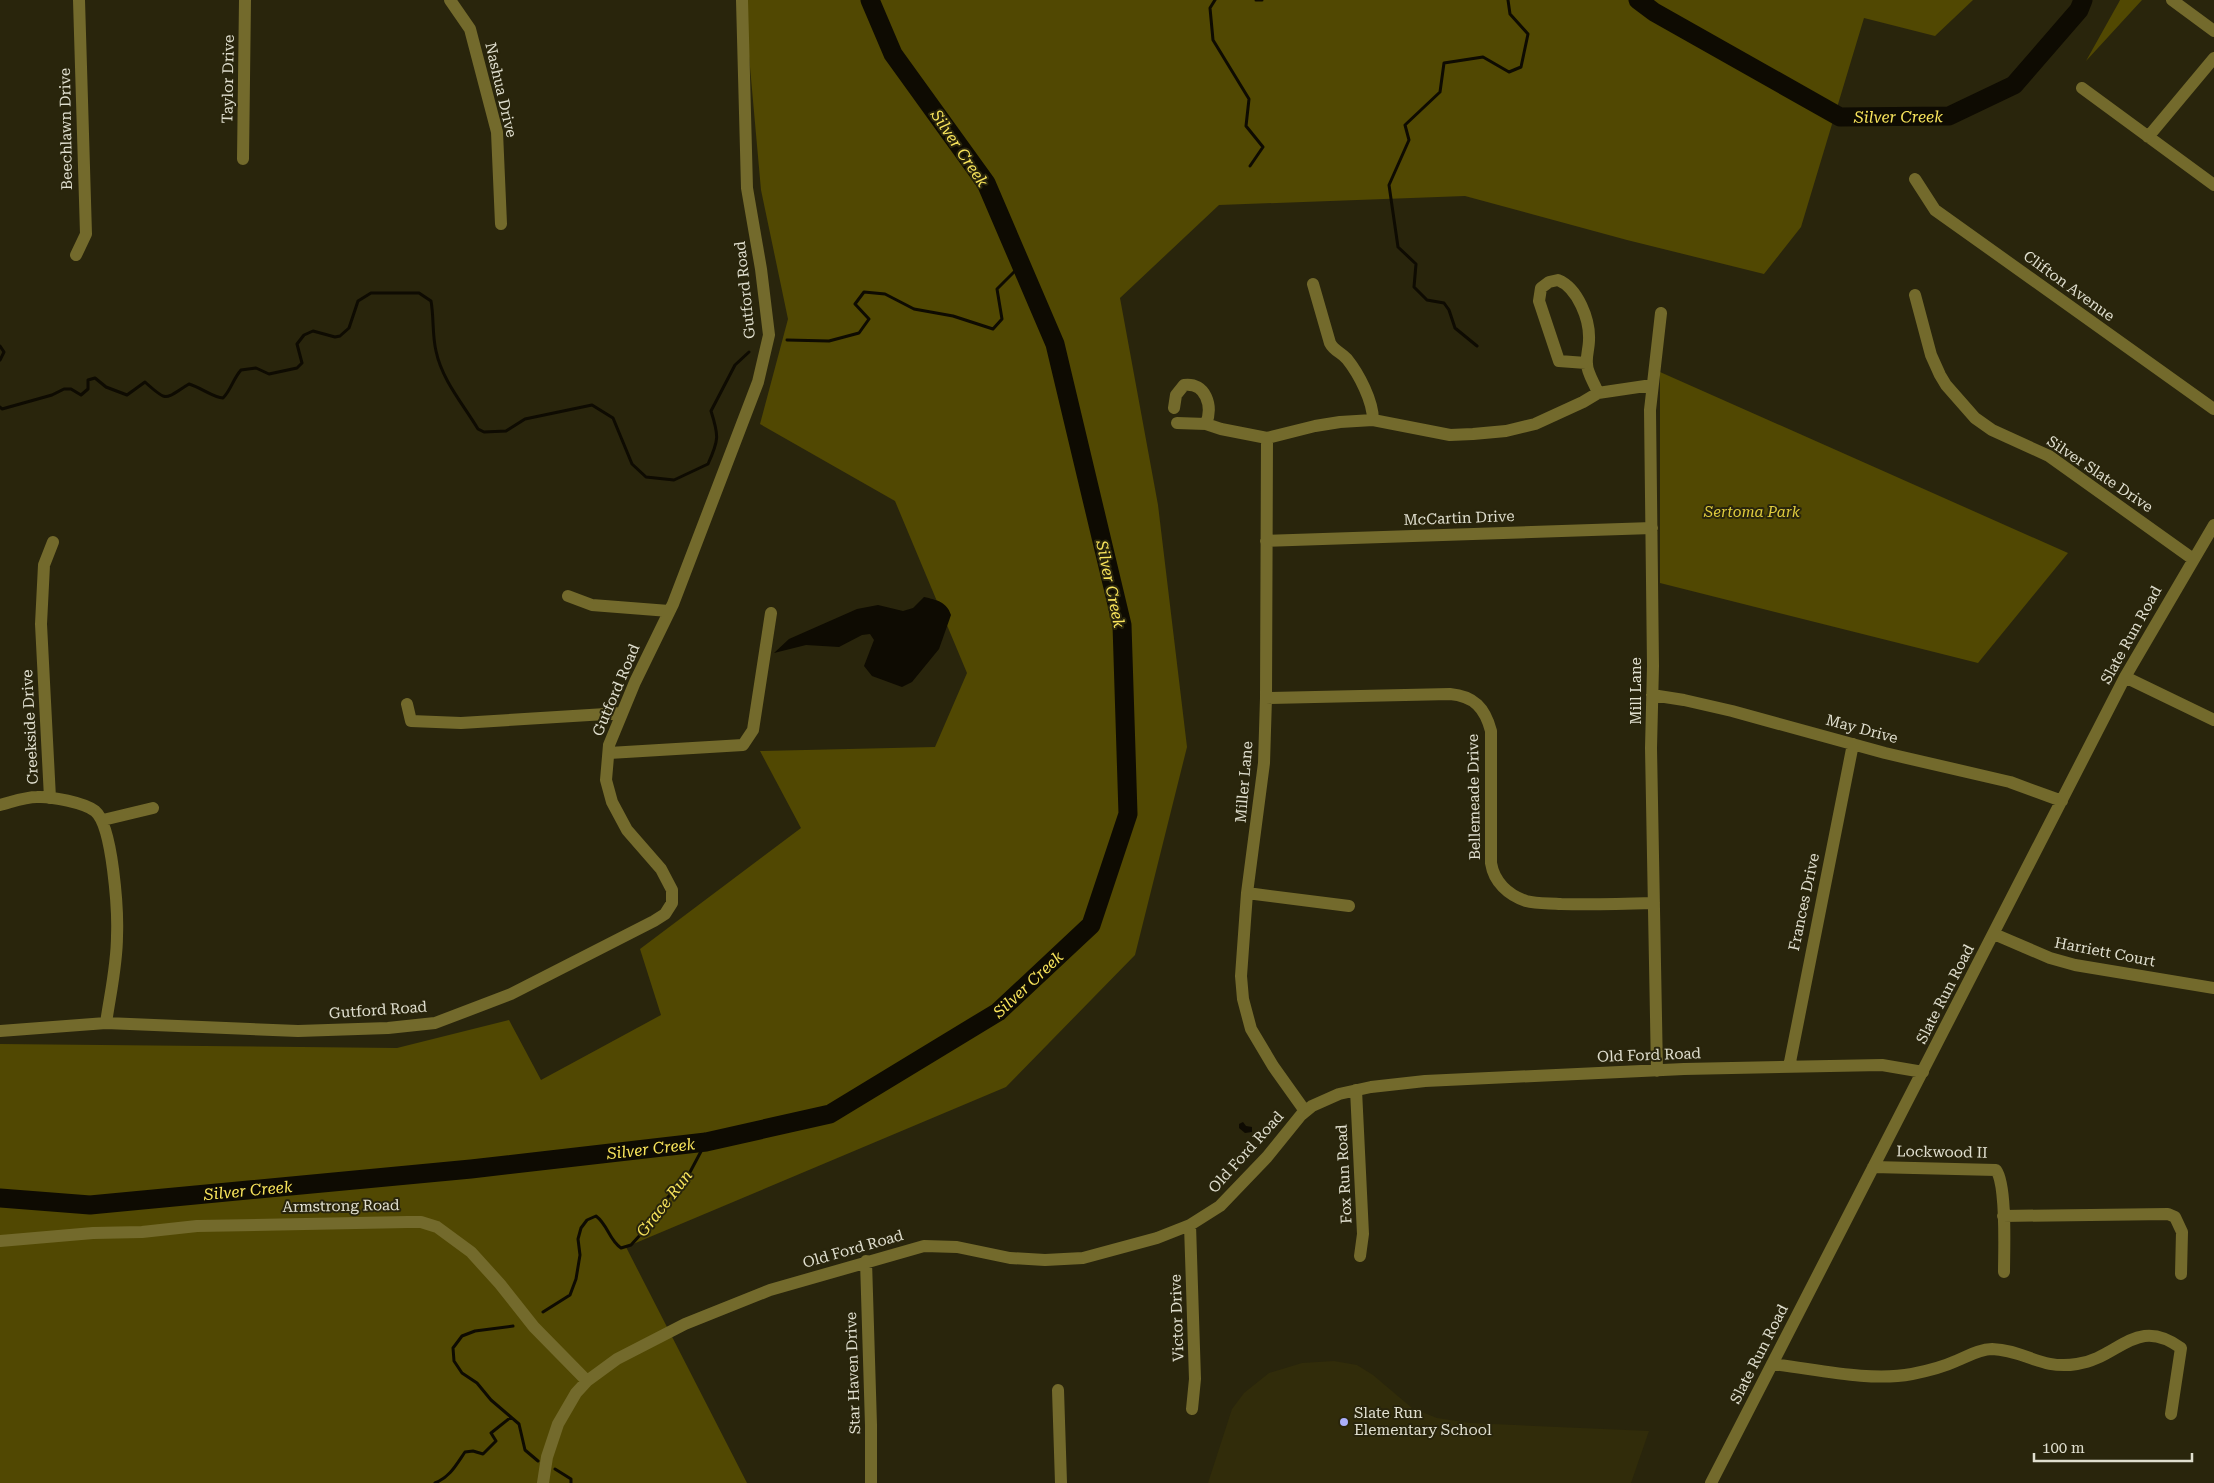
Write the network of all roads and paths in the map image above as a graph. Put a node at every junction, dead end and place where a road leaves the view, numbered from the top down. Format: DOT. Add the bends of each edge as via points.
graph roads {
  1 [pos="79,0"];
  2 [pos="245,0"];
  3 [pos="450,0"];
  4 [pos="742,0"];
  5 [pos="2172,0"];
  6 [pos="2214,30"];
  7 [pos="2214,58"];
  8 [pos="2082,88"];
  9 [pos="2148,137"];
  10 [pos="243,159"];
  11 [pos="1915,179"];
  12 [pos="2214,185"];
  13 [pos="501,224"];
  14 [pos="76,255"];
  15 [pos="1313,284"];
  16 [pos="1915,295"];
  17 [pos="1661,313"];
  18 [pos="1586,363"];
  19 [pos="1652,385"];
  20 [pos="1598,393"];
  21 [pos="1174,408"];
  22 [pos="2214,409"];
  23 [pos="1373,420"];
  24 [pos="1176,423"];
  25 [pos="1206,424"];
  26 [pos="1267,438"];
  27 [pos="2214,525"];
  28 [pos="1652,528"];
  29 [pos="1266,541"];
  30 [pos="53,542"];
  31 [pos="2193,559"];
  32 [pos="568,596"];
  33 [pos="669,612"];
  34 [pos="770,613"];
  35 [pos="2126,677"];
  36 [pos="1652,695"];
  37 [pos="1266,698"];
  38 [pos="407,704"];
  39 [pos="622,713"];
  40 [pos="2214,720"];
  41 [pos="1853,744"];
  42 [pos="609,753"];
  43 [pos="50,798"];
  44 [pos="2062,801"];
  45 [pos="0,805"];
  46 [pos="153,808"];
  47 [pos="102,820"];
  48 [pos="1247,893"];
  49 [pos="1654,903"];
  50 [pos="1349,906"];
  51 [pos="1994,934"];
  52 [pos="2214,988"];
  53 [pos="106,1023"];
  54 [pos="0,1031"];
  55 [pos="1789,1067"];
  56 [pos="1657,1071"];
  57 [pos="1923,1072"];
  58 [pos="1356,1090"];
  59 [pos="1305,1111"];
  60 [pos="1874,1167"];
  61 [pos="2003,1216"];
  62 [pos="1190,1225"];
  63 [pos="0,1241"];
  64 [pos="1360,1256"];
  65 [pos="866,1261"];
  66 [pos="2004,1272"];
  67 [pos="2181,1274"];
  68 [pos="1772,1364"];
  69 [pos="587,1381"];
  70 [pos="1058,1390"];
  71 [pos="1192,1410"];
  72 [pos="2171,1414"];
  73 [pos="543,1483"];
  74 [pos="871,1483"];
  75 [pos="1061,1483"];
  76 [pos="1711,1483"];
  1 -- 14 [label="street, Beechlawn Drive" via="86,234"];
  2 -- 10 [label="street, Taylor Drive"];
  3 -- 13 [label="street, Nashua Drive" via="470,29 497,132"];
  4 -- 33 [label="street, Gutford Road" via="747,188 769,335 758,382"];
  5 -- 6 [label="street"];
  7 -- 9 [label="street"];
  8 -- 9 [label="street"];
  9 -- 12 [label="street"];
  11 -- 22 [label="street, Clifton Avenue" via="1935,210"];
  15 -- 23 [label="street" via="1332,348 1348,360 1370,400"];
  16 -- 31 [label="street, Silver Slate Drive" via="1940,375 1975,418 2002,436 2049,456"];
  17 -- 19 [label="street, Mill Lane"];
  18 -- 18 [label="street" via="1590,339 1584,313 1570,288 1558,280 1548,282 1541,288 1539,301 1559,361"];
  18 -- 20 [label="street"];
  19 -- 20 [label="street"];
  19 -- 28 [label="street, Mill Lane"];
  20 -- 23 [label="street" via="1548,418 1506,431 1450,435"];
  21 -- 25 [label="street" via="1176,395 1184,385 1198,387 1208,400"];
  23 -- 26 [label="street" via="1314,426"];
  24 -- 25 [label="street"];
  25 -- 26 [label="street"];
  26 -- 29 [label="street, Miller Lane"];
  27 -- 31 [label="street, Slate Run Road"];
  28 -- 29 [label="street, McCartin Drive"];
  28 -- 36 [label="street, Mill Lane"];
  29 -- 37 [label="street, Miller Lane"];
  30 -- 43 [label="street, Creekside Drive" via="44,565 41,624"];
  31 -- 35 [label="street, Slate Run Road"];
  32 -- 33 [label="street" via="592,605"];
  33 -- 39 [label="street, Gutford Road"];
  34 -- 42 [label="street" via="753,730 743,745"];
  35 -- 40 [label="street"];
  35 -- 44 [label="street, Slate Run Road"];
  36 -- 41 [label="street, May Drive" via="1732,711"];
  36 -- 49 [label="street, Mill Lane"];
  37 -- 48 [label="street, Miller Lane" via="1264,763"];
  37 -- 49 [label="street, Bellemeade Drive" via="1450,694 1473,700 1484,713 1491,731 1491,863 1501,886 1515,896 1535,903"];
  38 -- 39 [label="street" via="411,721 461,723"];
  39 -- 42 [label="street, Gutford Road"];
  41 -- 44 [label="street, May Drive" via="2010,782"];
  41 -- 55 [label="street, Frances Drive"];
  42 -- 53 [label="street, Gutford Road" via="606,780 612,802 627,830 661,869 672,890 672,903 654,922 511,994 435,1022 388,1028 298,1030"];
  43 -- 45 [label="street" via="36,797"];
  43 -- 47 [label="street, Creekside Drive" via="94,810"];
  44 -- 51 [label="street, Slate Run Road"];
  46 -- 47 [label="street"];
  47 -- 53 [label="street" via="114,881 118,937"];
  48 -- 50 [label="street"];
  48 -- 59 [label="street, Miller Lane" via="1241,976 1247,1019 1273,1066"];
  49 -- 56 [label="street, Mill Lane"];
  51 -- 52 [label="street, Harriett Court" via="2050,958 2076,965"];
  51 -- 57 [label="street, Slate Run Road"];
  53 -- 54 [label="street, Gutford Road"];
  55 -- 56 [label="street, Old Ford Road"];
  55 -- 57 [label="street, Old Ford Road" via="1882,1064"];
  56 -- 58 [label="street, Old Ford Road" via="1425,1082"];
  57 -- 60 [label="street, Slate Run Road"];
  58 -- 59 [label="street, Old Ford Road" via="1325,1099"];
  58 -- 64 [label="street, Fox Run Road" via="1363,1234"];
  59 -- 62 [label="street, Old Ford Road" via="1233,1194"];
  60 -- 61 [label="street, Lockwood II" via="1996,1170 2000,1176"];
  60 -- 68 [label="street, Slate Run Road"];
  61 -- 66 [label="street, Lockwood II"];
  61 -- 67 [label="street" via="2168,1214 2175,1217 2182,1232"];
  62 -- 65 [label="street, Old Ford Road" via="1157,1238 1083,1258 1026,1260 940,1246"];
  62 -- 71 [label="street, Victor Drive" via="1195,1379"];
  63 -- 69 [label="street, Armstrong Road" via="239,1224 428,1224 444,1232 478,1260 534,1328"];
  65 -- 69 [label="street, Old Ford Road" via="770,1290 685,1324 617,1359"];
  65 -- 74 [label="street, Star Haven Drive"];
  68 -- 72 [label="street" via="1894,1376 1913,1374 1990,1349 2057,1367 2096,1358 2134,1337 2152,1336 2169,1339 2182,1348"];
  68 -- 76 [label="street, Slate Run Road"];
  69 -- 73 [label="street, Old Ford Road" via="558,1424 546,1457"];
  70 -- 75 [label="street"];
}
